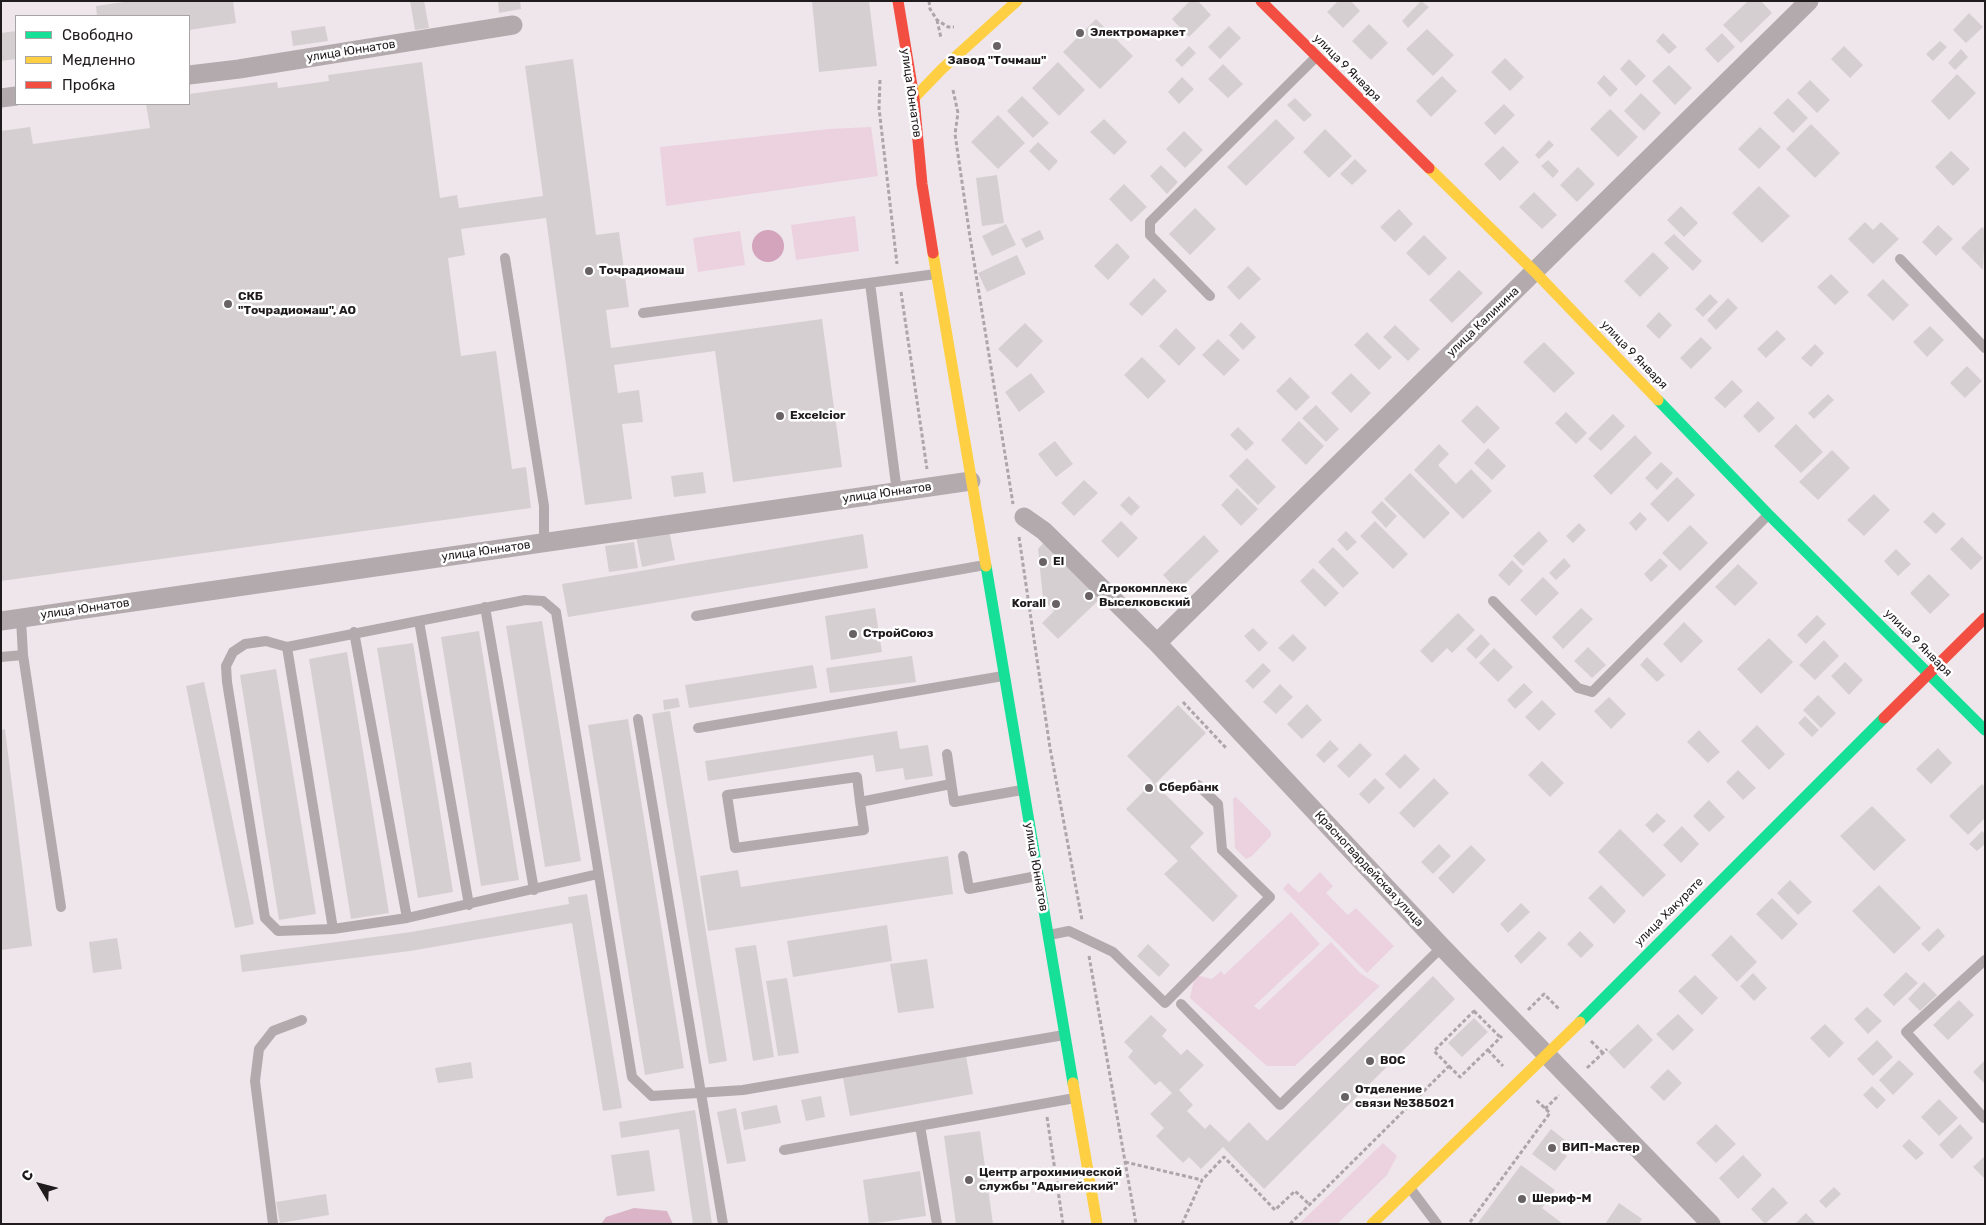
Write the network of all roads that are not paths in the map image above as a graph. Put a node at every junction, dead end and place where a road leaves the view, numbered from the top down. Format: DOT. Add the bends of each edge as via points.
graph roads {
  1 [pos="898,1"];
  2 [pos="1017,1"];
  3 [pos="1262,1"];
  4 [pos="1809,1"];
  5 [pos="513,25"];
  6 [pos="1316,58"];
  7 [pos="190,75"];
  8 [pos="15,96"];
  9 [pos="1,98"];
  10 [pos="914,98"];
  11 [pos="505,258"];
  12 [pos="1900,259"];
  13 [pos="1536,272"];
  14 [pos="937,274"];
  15 [pos="870,283"];
  16 [pos="1210,296"];
  17 [pos="643,313"];
  18 [pos="1985,348"];
  19 [pos="971,481"];
  20 [pos="897,492"];
  21 [pos="1768,514"];
  22 [pos="1019,519"];
  23 [pos="544,543"];
  24 [pos="985,565"];
  25 [pos="1493,601"];
  26 [pos="485,607"];
  27 [pos="696,616"];
  28 [pos="1985,618"];
  29 [pos="21,619"];
  30 [pos="1,621"];
  31 [pos="419,621"];
  32 [pos="354,632"];
  33 [pos="1157,642"];
  34 [pos="287,647"];
  35 [pos="23,655"];
  36 [pos="1,657"];
  37 [pos="1930,673"];
  38 [pos="1004,675"];
  39 [pos="638,719"];
  40 [pos="698,728"];
  41 [pos="1985,730"];
  42 [pos="947,754"];
  43 [pos="951,784"];
  44 [pos="1198,785"];
  45 [pos="1023,790"];
  46 [pos="860,802"];
  47 [pos="963,856"];
  48 [pos="598,874"];
  49 [pos="1038,876"];
  50 [pos="534,890"];
  51 [pos="469,905"];
  52 [pos="61,907"];
  53 [pos="407,918"];
  54 [pos="333,929"];
  55 [pos="1048,935"];
  56 [pos="1442,947"];
  57 [pos="1985,960"];
  58 [pos="1181,1004"];
  59 [pos="302,1020"];
  60 [pos="1065,1035"];
  61 [pos="1547,1054"];
  62 [pos="700,1092"];
  63 [pos="1076,1098"];
  64 [pos="1984,1118"];
  65 [pos="920,1126"];
  66 [pos="784,1150"];
  67 [pos="1410,1187"];
  68 [pos="273,1224"];
  69 [pos="723,1224"];
  70 [pos="937,1224"];
  71 [pos="1097,1224"];
  72 [pos="1372,1224"];
  73 [pos="1437,1224"];
  74 [pos="1711,1224"];
  1 -- 10 [label="main road, улица Юннатов"];
  2 -- 10 [label="main road"];
  3 -- 6 [label="main road, улица 9 Января"];
  4 -- 13 [label="street, улица Калинина"];
  5 -- 7 [label="street, улица Юннатов"];
  6 -- 13 [label="main road, улица 9 Января"];
  6 -- 16 [label="lane" via="1150,222 1150,235"];
  8 -- 9 [label="street"];
  10 -- 14 [label="main road, улица Юннатов" via="922,184"];
  11 -- 23 [label="lane" via="544,506"];
  12 -- 18 [label="lane"];
  13 -- 21 [label="main road, улица 9 Января"];
  13 -- 33 [label="street, улица Калинина"];
  14 -- 15 [label="lane"];
  14 -- 19 [label="main road, улица Юннатов"];
  15 -- 17 [label="lane"];
  15 -- 20 [label="lane"];
  19 -- 20 [label="street, улица Юннатов"];
  19 -- 24 [label="main road, улица Юннатов"];
  20 -- 23 [label="street, улица Юннатов"];
  21 -- 25 [label="lane" via="1592,692 1578,688"];
  21 -- 37 [label="main road, улица 9 Января"];
  22 -- 33 [label="street, Красногвардейская улица" via="1044,531"];
  23 -- 29 [label="street, улица Юннатов"];
  24 -- 27 [label="lane"];
  24 -- 38 [label="main road, улица Юннатов"];
  26 -- 31 [label="lane"];
  26 -- 48 [label="lane" via="525,600 543,602 556,612"];
  26 -- 50 [label="lane"];
  28 -- 37 [label="main road, улица Хакурате"];
  29 -- 30 [label="street, улица Юннатов"];
  29 -- 35 [label="lane"];
  31 -- 32 [label="lane"];
  31 -- 51 [label="lane"];
  32 -- 34 [label="lane"];
  32 -- 53 [label="lane"];
  33 -- 56 [label="street, Красногвардейская улица"];
  34 -- 54 [label="lane"];
  34 -- 54 [label="lane" via="266,641 245,644 233,652 226,666 226,682 265,918 278,931"];
  35 -- 36 [label="lane"];
  35 -- 52 [label="lane"];
  37 -- 41 [label="main road, улица 9 Января"];
  37 -- 61 [label="main road, улица Хакурате"];
  38 -- 40 [label="lane"];
  38 -- 45 [label="main road, улица Юннатов"];
  39 -- 62 [label="lane"];
  42 -- 43 [label="lane"];
  43 -- 45 [label="lane" via="954,802"];
  43 -- 46 [label="lane"];
  44 -- 55 [label="lane" via="1218,804 1222,850 1270,896 1165,1002 1113,952 1069,931"];
  45 -- 49 [label="main road, улица Юннатов"];
  46 -- 46 [label="lane" via="857,777 727,795 734,848 864,830"];
  47 -- 49 [label="lane" via="969,889"];
  48 -- 50 [label="lane"];
  48 -- 62 [label="lane" via="632,1077 652,1096"];
  49 -- 55 [label="main road, улица Юннатов"];
  50 -- 51 [label="lane"];
  51 -- 53 [label="lane"];
  53 -- 54 [label="lane"];
  55 -- 60 [label="main road, улица Юннатов"];
  56 -- 58 [label="lane" via="1280,1105"];
  56 -- 61 [label="street, Красногвардейская улица"];
  57 -- 64 [label="lane" via="1906,1032"];
  59 -- 68 [label="lane" via="272,1031 259,1049 255,1081"];
  60 -- 62 [label="lane" via="743,1090"];
  60 -- 63 [label="main road, улица Юннатов"];
  61 -- 67 [label="main road, улица Хакурате"];
  61 -- 74 [label="street, Красногвардейская улица"];
  62 -- 69 [label="lane"];
  63 -- 65 [label="lane"];
  63 -- 71 [label="main road, улица Юннатов"];
  65 -- 66 [label="lane"];
  65 -- 70 [label="lane"];
  67 -- 72 [label="main road, улица Хакурате"];
  67 -- 73 [label="lane"];
}
